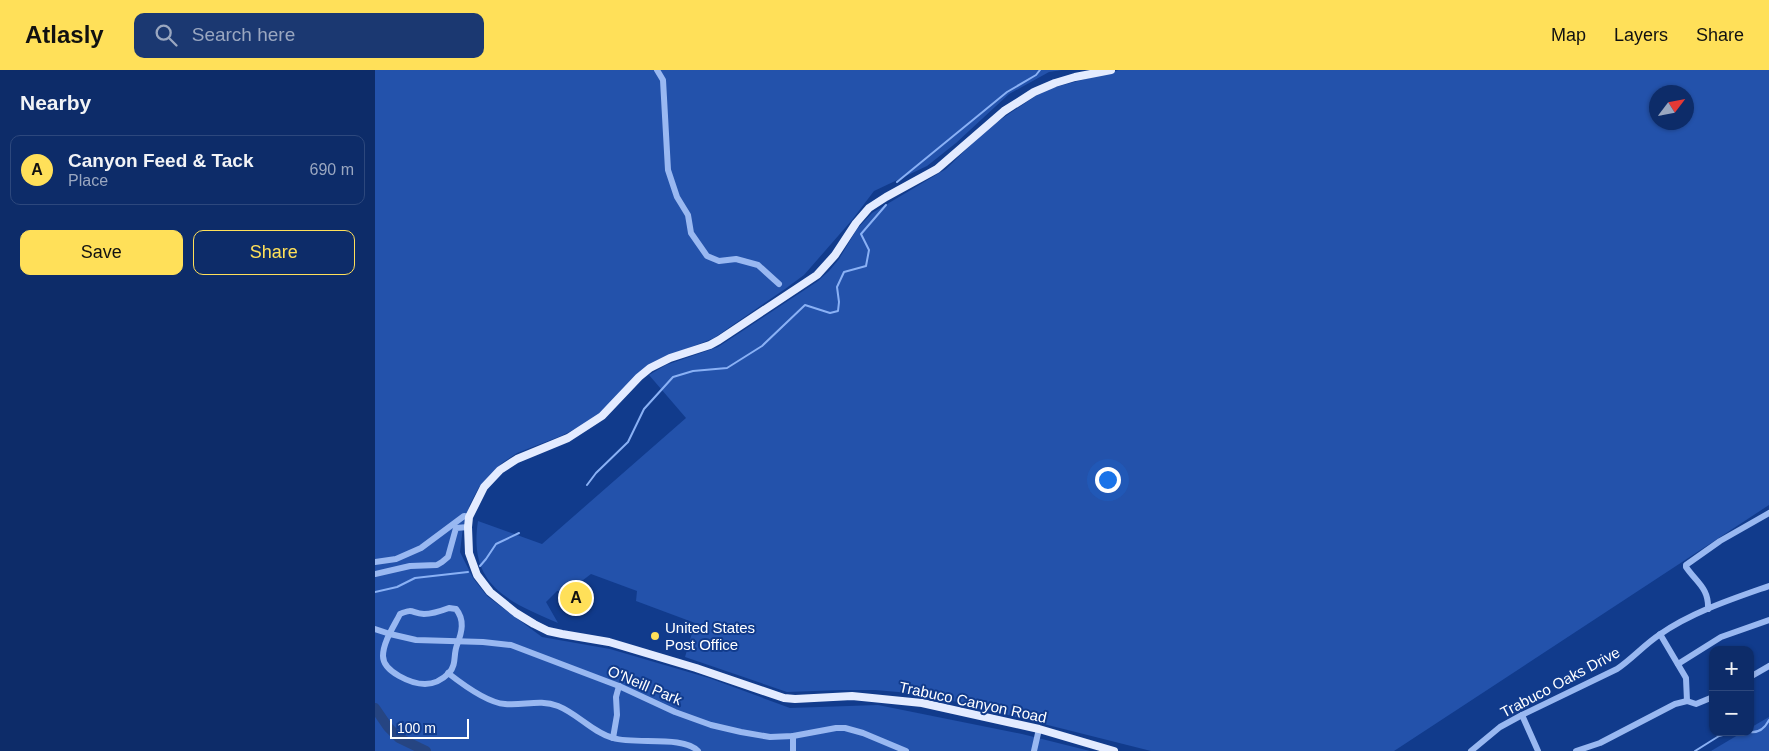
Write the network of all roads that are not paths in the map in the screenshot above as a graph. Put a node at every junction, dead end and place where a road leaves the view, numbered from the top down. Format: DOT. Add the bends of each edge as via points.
graph roads {
  1 [pos="657,70"];
  2 [pos="1111,70"];
  3 [pos="779,284"];
  4 [pos="1769,513"];
  5 [pos="469,517"];
  6 [pos="448,528"];
  7 [pos="468,530"];
  8 [pos="454,534"];
  9 [pos="376,563"];
  10 [pos="375,574"];
  11 [pos="1769,586"];
  12 [pos="1708,609"];
  13 [pos="1769,620"];
  14 [pos="375,629"];
  15 [pos="390,634"];
  16 [pos="1660,634"];
  17 [pos="459,642"];
  18 [pos="1678,664"];
  19 [pos="1769,666"];
  20 [pos="449,673"];
  21 [pos="1754,675"];
  22 [pos="619,686"];
  23 [pos="1709,699"];
  24 [pos="1687,700"];
  25 [pos="1522,715"];
  26 [pos="1039,729"];
  27 [pos="793,736"];
  28 [pos="613,738"];
  29 [pos="698,751"];
  30 [pos="793,751"];
  31 [pos="906,751"];
  32 [pos="1034,751"];
  33 [pos="1114,751"];
  34 [pos="1471,751"];
  35 [pos="1538,751"];
  36 [pos="1576,751"];
  1 -- 3 [label="street" via="663,80 668,170 677,197 688,215 691,234 707,256 719,261 736,259 758,264"];
  2 -- 5 [label="main road" via="1050,84 1004,111 937,169 869,208 817,275 719,340 650,368 602,416 568,438 509,463 484,486"];
  4 -- 12 [label="street" via="1720,541 1687,565 1692,576 1705,588"];
  5 -- 6 [label="street" via="464,516"];
  5 -- 7 [label="main road, Trabuco Canyon Road"];
  6 -- 8 [label="street"];
  6 -- 9 [label="street" via="421,548 396,559"];
  7 -- 8 [label="street" via="457,528"];
  7 -- 26 [label="main road, Trabuco Canyon Road" via="471,560 484,585 516,613 548,630 609,642 784,698 885,698"];
  8 -- 10 [label="street" via="447,557 437,565 410,566"];
  11 -- 12 [label="street, Trabuco Oaks Drive"];
  12 -- 16 [label="street, Trabuco Oaks Drive"];
  13 -- 18 [label="street" via="1721,637"];
  14 -- 15 [label="street, O'Neill Park"];
  15 -- 17 [label="street, O'Neill Park" via="416,640"];
  15 -- 17 [label="street" via="400,614 411,610 424,614 449,608 456,609 461,615"];
  15 -- 20 [label="street" via="383,658 387,667 402,678 423,684 438,682"];
  16 -- 18 [label="street"];
  16 -- 25 [label="street, Trabuco Oaks Drive" via="1617,670"];
  17 -- 20 [label="street" via="455,664"];
  17 -- 22 [label="street, O'Neill Park" via="511,645"];
  18 -- 24 [label="street" via="1685,678"];
  19 -- 21 [label="street"];
  20 -- 28 [label="street" via="502,704 540,702 560,706"];
  22 -- 27 [label="street, O'Neill Park" via="711,725 741,732"];
  22 -- 28 [label="street"];
  23 -- 24 [label="street" via="1696,704"];
  24 -- 36 [label="street" via="1600,744"];
  25 -- 34 [label="street, Trabuco Oaks Drive"];
  25 -- 35 [label="street"];
  26 -- 32 [label="street"];
  26 -- 33 [label="main road, Trabuco Canyon Road"];
  27 -- 30 [label="street"];
  27 -- 31 [label="street, O'Neill Park" via="845,728"];
  28 -- 29 [label="street" via="685,744"];
}
